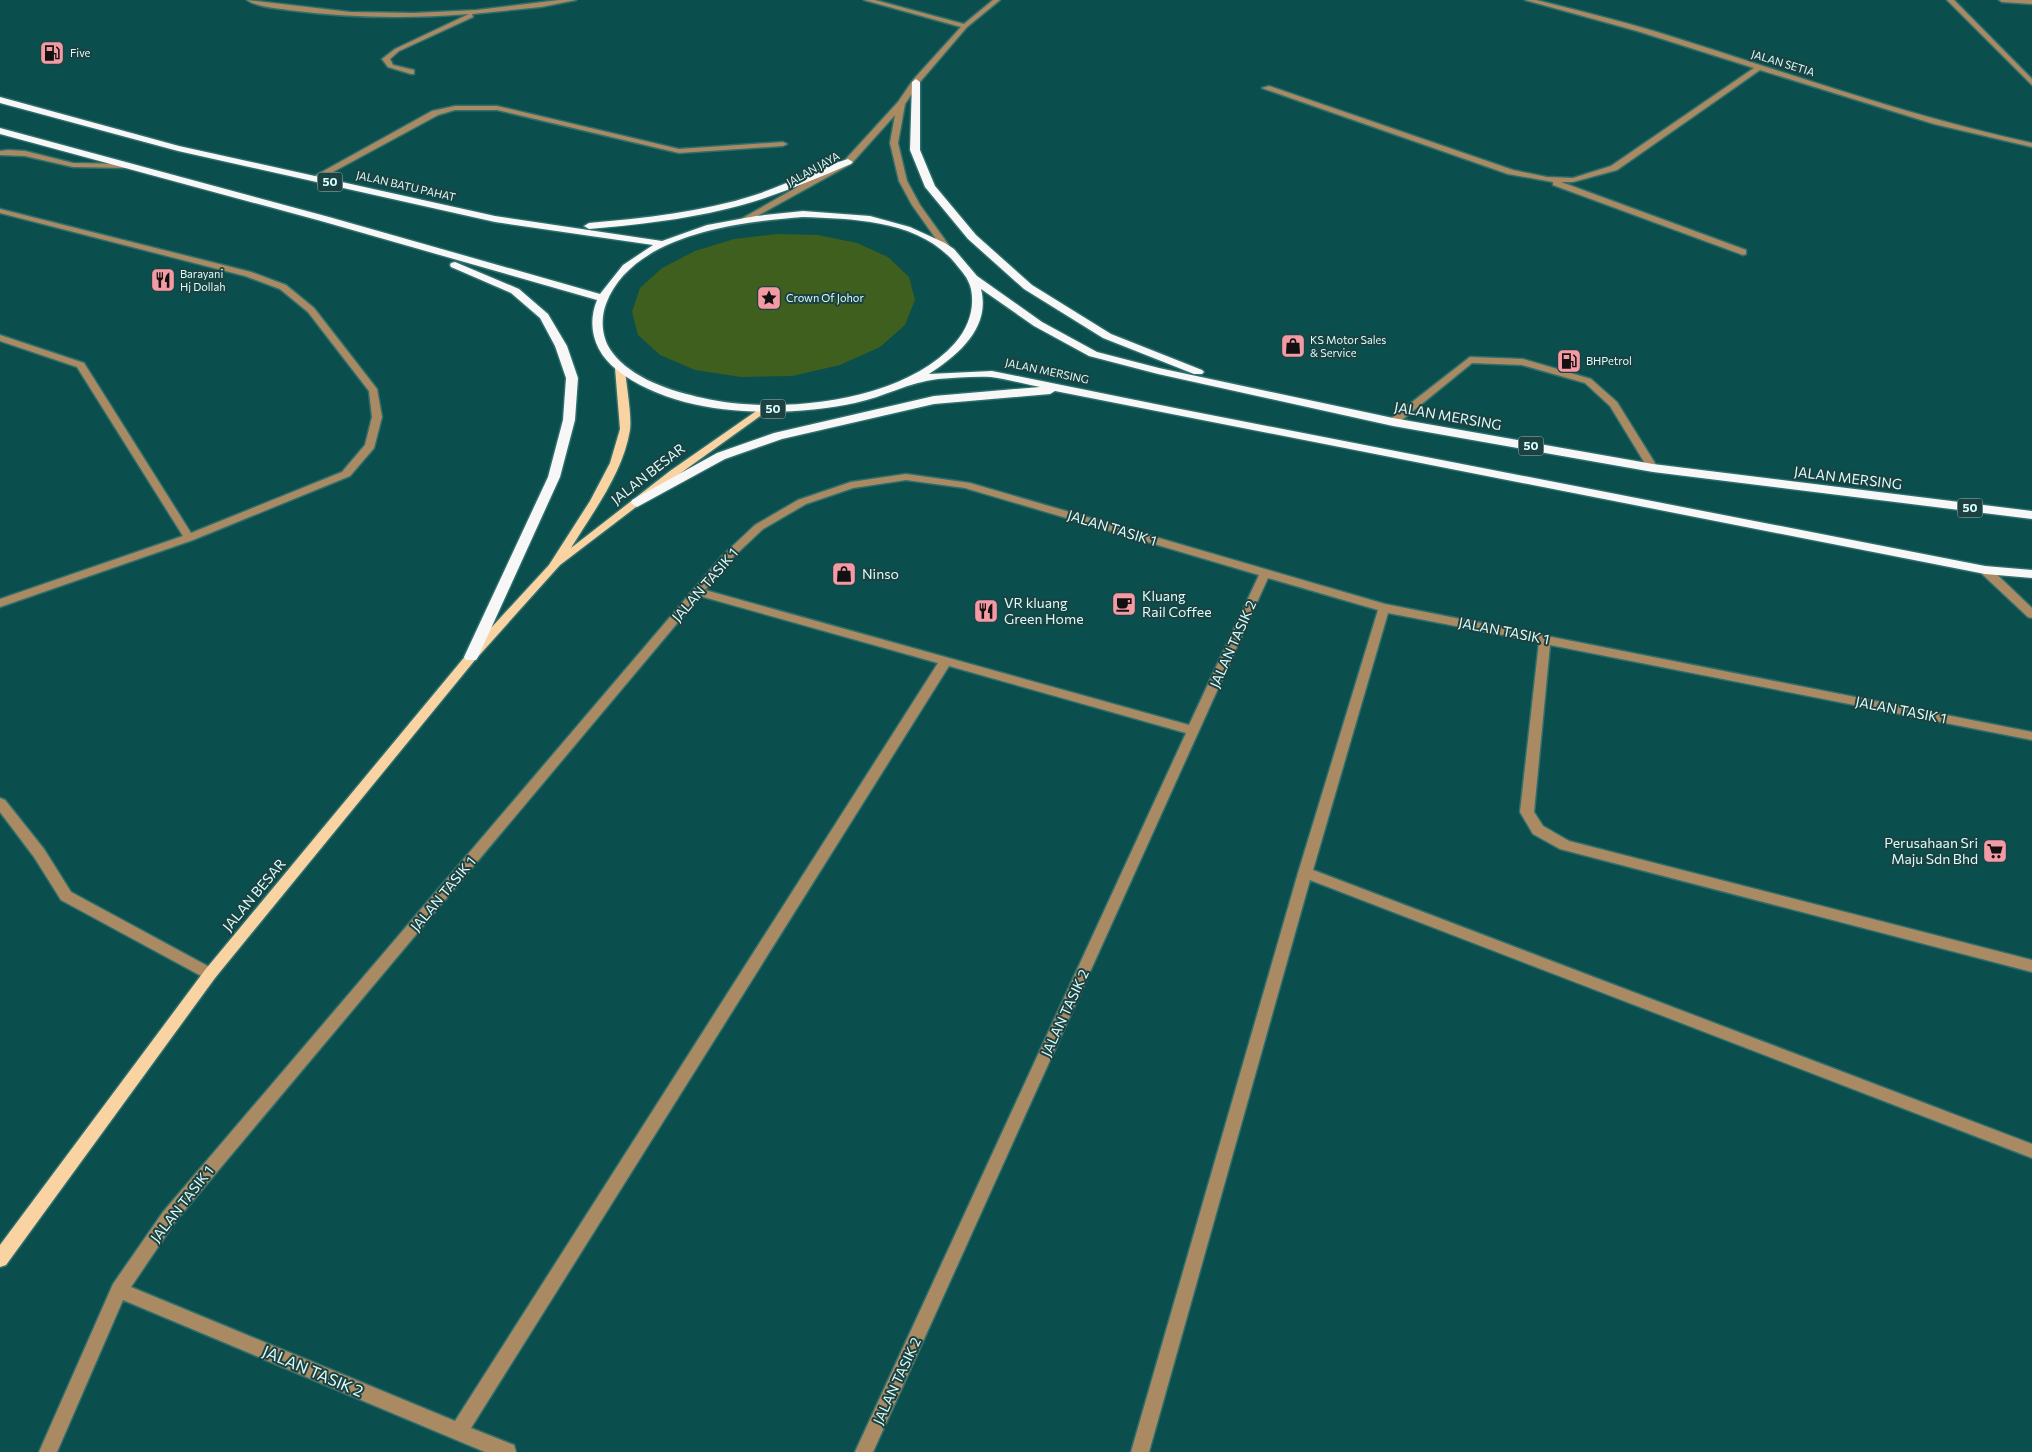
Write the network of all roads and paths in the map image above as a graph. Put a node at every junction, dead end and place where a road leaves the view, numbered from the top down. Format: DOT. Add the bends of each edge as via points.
graph roads {
  1 [pos="250,0"];
  2 [pos="573,0"];
  3 [pos="867,0"];
  4 [pos="997,0"];
  5 [pos="1528,0"];
  6 [pos="1950,0"];
  7 [pos="2002,0"];
  8 [pos="2032,2"];
  9 [pos="480,12"];
  10 [pos="965,26"];
  11 [pos="1759,68"];
  12 [pos="411,72"];
  13 [pos="916,82"];
  14 [pos="2032,83"];
  15 [pos="1266,88"];
  16 [pos="0,100"];
  17 [pos="901,104"];
  18 [pos="0,131"];
  19 [pos="783,144"];
  20 [pos="2032,145"];
  21 [pos="0,153"];
  22 [pos="848,162"];
  23 [pos="128,166"];
  24 [pos="315,178"];
  25 [pos="1547,179"];
  26 [pos="0,211"];
  27 [pos="495,219"];
  28 [pos="745,219"];
  29 [pos="407,243"];
  30 [pos="664,244"];
  31 [pos="949,251"];
  32 [pos="1743,252"];
  33 [pos="973,278"];
  34 [pos="602,298"];
  35 [pos="0,338"];
  36 [pos="620,368"];
  37 [pos="911,380"];
  38 [pos="1240,388"];
  39 [pos="1066,389"];
  40 [pos="765,409"];
  41 [pos="1393,422"];
  42 [pos="1654,468"];
  43 [pos="637,503"];
  44 [pos="2032,515"];
  45 [pos="189,538"];
  46 [pos="553,567"];
  47 [pos="1985,570"];
  48 [pos="1266,574"];
  49 [pos="2032,574"];
  50 [pos="699,592"];
  51 [pos="0,603"];
  52 [pos="1384,608"];
  53 [pos="2032,614"];
  54 [pos="1545,639"];
  55 [pos="471,657"];
  56 [pos="946,661"];
  57 [pos="1194,731"];
  58 [pos="2032,736"];
  59 [pos="0,803"];
  60 [pos="1305,873"];
  61 [pos="2032,966"];
  62 [pos="210,974"];
  63 [pos="2032,1151"];
  64 [pos="0,1259"];
  65 [pos="119,1290"];
  66 [pos="459,1431"];
  67 [pos="48,1452"];
  68 [pos="506,1452"];
  69 [pos="864,1452"];
  70 [pos="1140,1452"];
  1 -- 9 [label="street" via="271,6 353,16 434,16"];
  2 -- 9 [label="street"];
  3 -- 10 [label="street"];
  4 -- 10 [label="street, JALAN JAYA"];
  5 -- 11 [label="street, JALAN SETIA" via="1654,33"];
  6 -- 14 [label="street"];
  7 -- 8 [label="street"];
  9 -- 12 [label="street" via="397,50 386,59 390,66"];
  10 -- 13 [label="street, JALAN JAYA"];
  11 -- 20 [label="street, JALAN SETIA" via="1978,134"];
  11 -- 25 [label="street" via="1614,168 1573,180"];
  13 -- 17 [label="street, JALAN JAYA"];
  13 -- 38 [label="highway" via="916,150 930,187 972,237 1028,287 1107,336"];
  15 -- 25 [label="street" via="1512,172"];
  16 -- 24 [label="highway, JALAN BATU PAHAT / 50" via="178,148"];
  17 -- 22 [label="street, JALAN JAYA"];
  17 -- 31 [label="street, JALAN JAYA" via="894,143 903,181 916,206"];
  18 -- 23 [label="highway"];
  19 -- 24 [label="street" via="679,151 497,108 455,108 435,113"];
  21 -- 23 [label="street" via="24,153 91,167"];
  22 -- 27 [label="highway" via="758,197 647,221 593,226"];
  22 -- 28 [label="street, JALAN JAYA"];
  23 -- 29 [label="highway"];
  24 -- 27 [label="highway, JALAN BATU PAHAT / 50"];
  25 -- 32 [label="street"];
  26 -- 45 [label="street" via="248,274 282,287 311,310 374,391 377,417 370,446 346,474"];
  27 -- 30 [label="highway, JALAN BATU PAHAT / 50"];
  28 -- 30 [label="highway, 50" via="702,229"];
  28 -- 31 [label="highway, 50" via="803,214 859,217 910,230"];
  29 -- 34 [label="highway"];
  29 -- 55 [label="highway" via="515,291 544,316 561,346 572,378 569,420 554,477"];
  30 -- 34 [label="highway, 50" via="626,268"];
  31 -- 33 [label="highway, 50"];
  33 -- 37 [label="highway, 50" via="979,304 970,331 948,357"];
  33 -- 38 [label="highway, JALAN MERSING / 50" via="1038,324 1093,354"];
  34 -- 36 [label="highway, 50" via="596,322 602,346"];
  35 -- 45 [label="street" via="81,364"];
  36 -- 40 [label="highway, 50" via="657,389 707,404"];
  36 -- 46 [label="main road, JALAN BESAR" via="625,429 615,463"];
  37 -- 39 [label="highway, JALAN MERSING / 50" via="992,374"];
  37 -- 40 [label="highway, 50" via="867,396 818,406"];
  38 -- 41 [label="highway, JALAN MERSING / 50"];
  39 -- 43 [label="highway" via="934,400 778,436 721,456"];
  39 -- 47 [label="highway, JALAN MERSING / 50"];
  40 -- 43 [label="main road, JALAN BESAR" via="700,453"];
  41 -- 42 [label="highway, JALAN MERSING / 50"];
  41 -- 42 [label="street" via="1470,360 1523,362 1588,381 1614,404"];
  42 -- 44 [label="highway, JALAN MERSING / 50"];
  43 -- 46 [label="main road, JALAN BESAR"];
  45 -- 51 [label="street"];
  46 -- 55 [label="main road, JALAN BESAR"];
  47 -- 49 [label="highway, JALAN MERSING"];
  47 -- 53 [label="street"];
  48 -- 50 [label="street, JALAN TASIK 1" via="966,485 906,477 851,485 802,502 759,527 726,558"];
  48 -- 52 [label="street, JALAN TASIK 1"];
  48 -- 57 [label="street, JALAN TASIK 2"];
  50 -- 56 [label="street"];
  50 -- 65 [label="street, JALAN TASIK 1" via="169,1217"];
  52 -- 54 [label="street, JALAN TASIK 1"];
  52 -- 60 [label="street"];
  54 -- 58 [label="street, JALAN TASIK 1"];
  54 -- 61 [label="street" via="1527,812 1538,830 1565,845"];
  55 -- 62 [label="main road, JALAN BESAR"];
  56 -- 57 [label="street"];
  56 -- 66 [label="street"];
  57 -- 69 [label="street, JALAN TASIK 2"];
  59 -- 62 [label="street" via="66,896"];
  60 -- 63 [label="street"];
  60 -- 70 [label="street"];
  62 -- 64 [label="main road, JALAN BESAR"];
  65 -- 66 [label="street, JALAN TASIK 2"];
  65 -- 67 [label="street, JALAN TASIK 1"];
  66 -- 68 [label="street, JALAN TASIK 2"];
}
